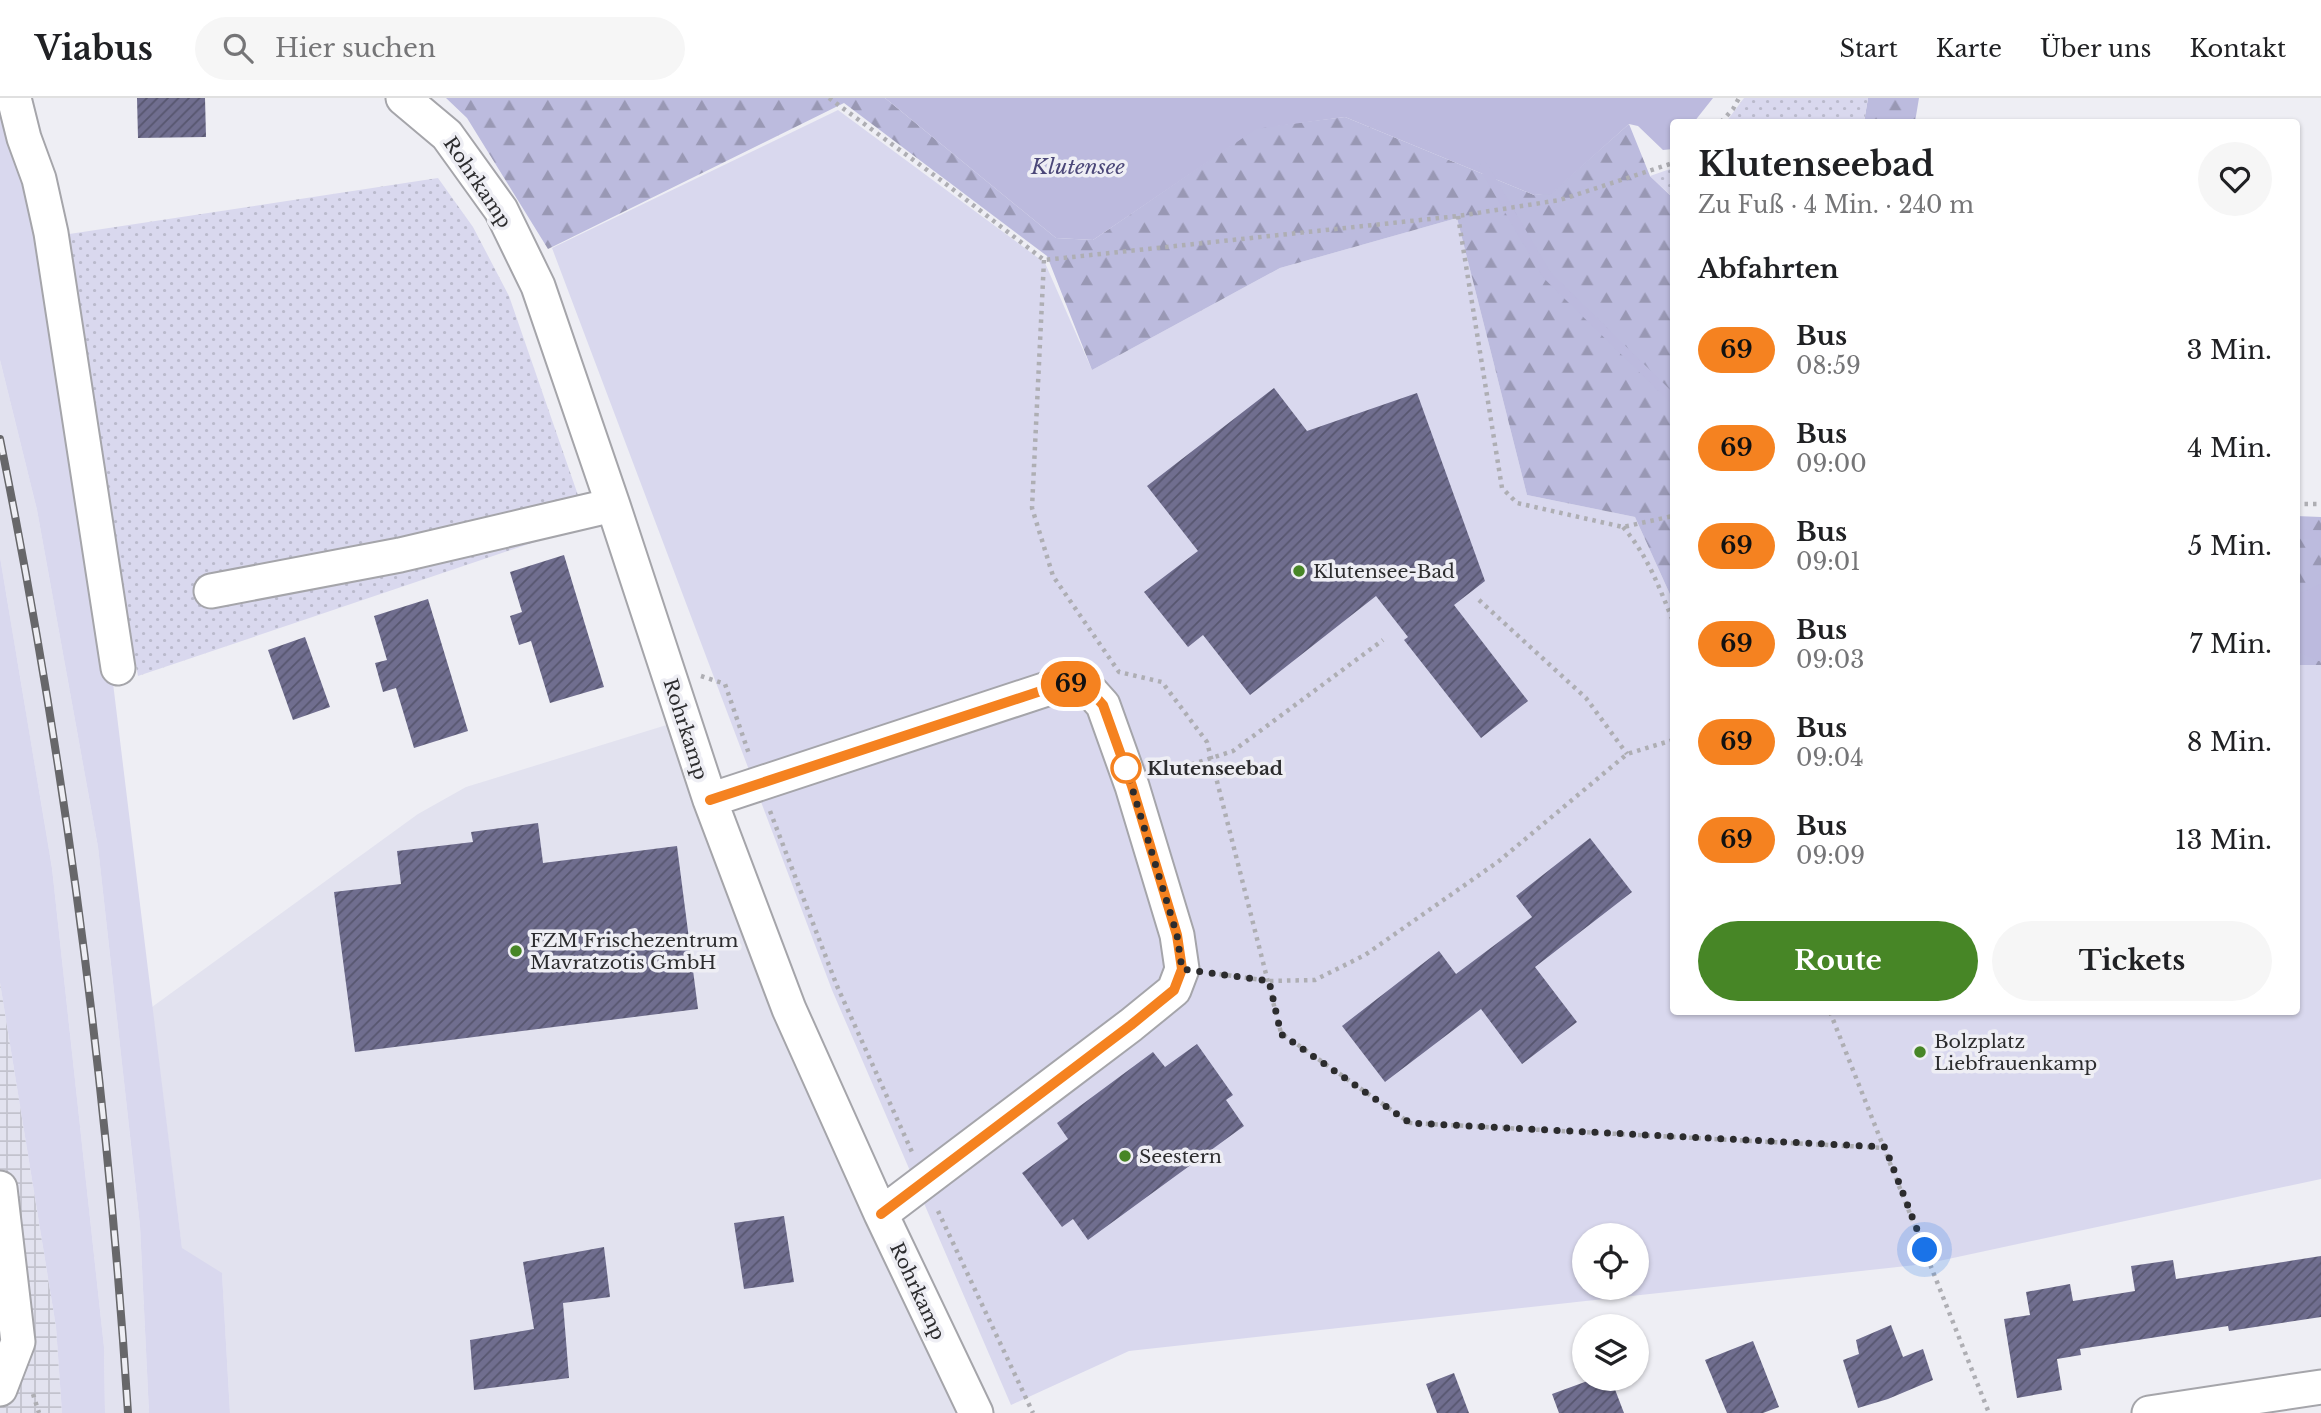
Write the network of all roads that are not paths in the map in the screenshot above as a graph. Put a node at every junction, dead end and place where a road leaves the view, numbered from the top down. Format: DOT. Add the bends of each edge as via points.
graph roads {
  1 [pos="14,98"];
  2 [pos="403,98"];
  3 [pos="613,505"];
  4 [pos="211,592"];
  5 [pos="118,668"];
  6 [pos="710,800"];
  7 [pos="0,1188"];
  8 [pos="881,1214"];
  9 [pos="2321,1387"];
  10 [pos="0,1388"];
  11 [pos="971,1412"];
  12 [pos="2149,1413"];
  1 -- 5 [label="street" via="51,233"];
  2 -- 3 [label="street, Rohrkamp" via="447,135 502,210 538,286"];
  3 -- 4 [label="street" via="400,555"];
  3 -- 6 [label="street, Rohrkamp"];
  6 -- 8 [label="street, Rohrkamp" via="789,1009"];
  6 -- 8 [label="street" via="1065,683 1086,686 1103,705 1177,935 1182,969 1174,990"];
  7 -- 10 [label="street" via="18,1342"];
  8 -- 11 [label="street, Rohrkamp"];
  9 -- 12 [label="street"];
}
